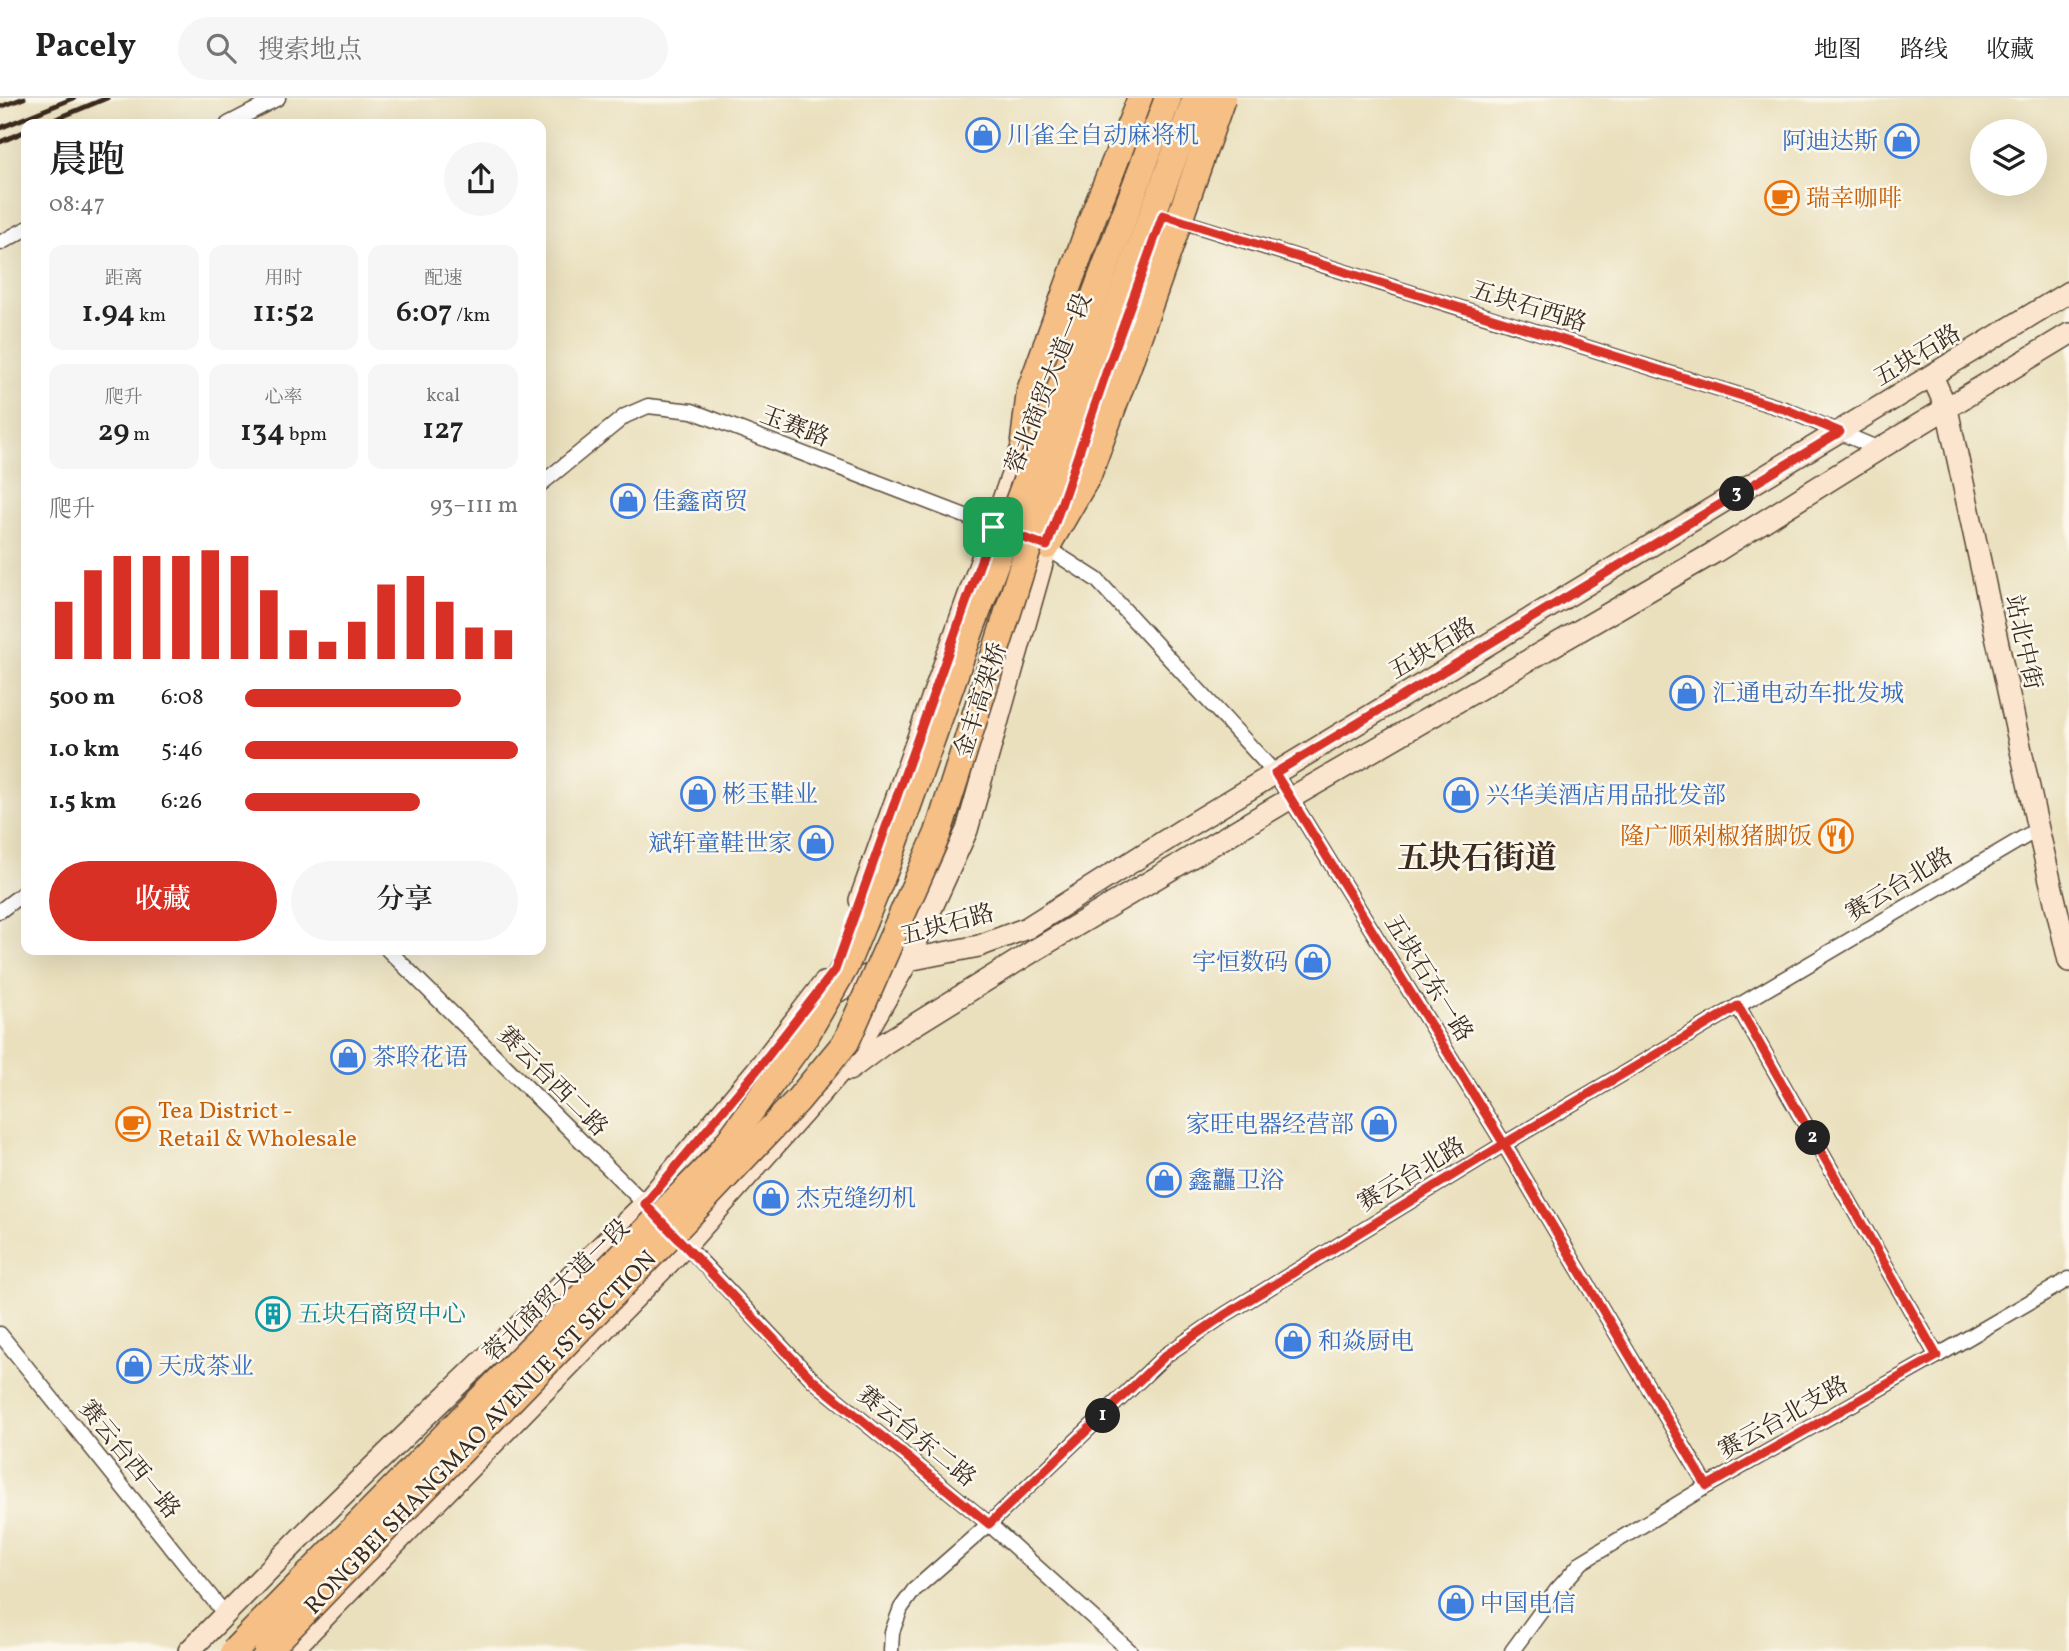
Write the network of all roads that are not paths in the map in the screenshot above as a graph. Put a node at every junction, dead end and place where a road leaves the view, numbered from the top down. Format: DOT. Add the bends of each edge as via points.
graph roads {
  1 [pos="278,98"];
  2 [pos="1141,98"];
  3 [pos="1158,98"];
  4 [pos="1168,98"];
  5 [pos="1196,98"];
  6 [pos="1206,98"];
  7 [pos="1222,98"];
  8 [pos="238,119"];
  9 [pos="1163,215"];
  10 [pos="21,232"];
  11 [pos="0,243"];
  12 [pos="2069,292"];
  13 [pos="2069,334"];
  14 [pos="1932,376"];
  15 [pos="1947,409"];
  16 [pos="1840,432"];
  17 [pos="1024,442"];
  18 [pos="1879,449"];
  19 [pos="546,480"];
  20 [pos="993,527"];
  21 [pos="1047,546"];
  22 [pos="1275,773"];
  23 [pos="1291,798"];
  24 [pos="2038,829"];
  25 [pos="21,895"];
  26 [pos="0,911"];
  27 [pos="393,955"];
  28 [pos="908,960"];
  29 [pos="2069,961"];
  30 [pos="1738,1006"];
  31 [pos="805,1010"];
  32 [pos="831,1084"];
  33 [pos="1504,1144"];
  34 [pos="661,1230"];
  35 [pos="2069,1279"];
  36 [pos="0,1334"];
  37 [pos="1937,1356"];
  38 [pos="1707,1486"];
  39 [pos="989,1524"];
  40 [pos="224,1613"];
  41 [pos="189,1651"];
  42 [pos="234,1651"];
  43 [pos="255,1651"];
  44 [pos="267,1651"];
  45 [pos="291,1651"];
  46 [pos="891,1651"];
  47 [pos="1130,1651"];
  48 [pos="1512,1651"];
  1 -- 8 [label="street"];
  2 -- 17 [label="highway" via="1030,391"];
  3 -- 17 [label="main road, 蓉北商贸大道一段"];
  4 -- 34 [label="highway, 金丰高架桥, bridge" via="886,867 845,967 806,1035"];
  5 -- 34 [label="highway, 金丰高架桥, bridge" via="1033,534 938,833 846,1042 798,1100"];
  6 -- 9 [label="main road, 蓉北商贸大道一段"];
  7 -- 21 [label="highway, bridge" via="1088,475"];
  9 -- 16 [label="street, 五块石西路" via="1773,405"];
  9 -- 21 [label="main road, 蓉北商贸大道一段"];
  10 -- 11 [label="street"];
  12 -- 14 [label="main road, 五块石路"];
  13 -- 15 [label="main road"];
  14 -- 15 [label="main road, 站北中街"];
  14 -- 16 [label="main road, 五块石路"];
  15 -- 18 [label="main road"];
  15 -- 24 [label="main road, 站北中街"];
  16 -- 18 [label="street, 五块石西路"];
  16 -- 22 [label="main road, 五块石路"];
  17 -- 20 [label="main road, 蓉北商贸大道一段"];
  18 -- 23 [label="main road" via="1715,552"];
  19 -- 20 [label="street, 玉赛路" via="625,416 648,406 692,411"];
  20 -- 21 [label="street, 玉赛路"];
  20 -- 31 [label="main road, 蓉北商贸大道一段" via="835,970"];
  21 -- 22 [label="street, 五块石东一路" via="1097,580"];
  21 -- 28 [label="main road, 蓉北商贸大道一段" via="967,830"];
  22 -- 23 [label="street, 五块石东一路"];
  22 -- 28 [label="main road, 五块石路" via="1027,928 979,946"];
  23 -- 32 [label="main road" via="1035,950 885,1044"];
  23 -- 33 [label="street, 五块石东一路"];
  24 -- 29 [label="main road, 站北中街"];
  24 -- 30 [label="street, 赛云台北路"];
  25 -- 26 [label="street"];
  27 -- 34 [label="street, 赛云台西二路"];
  28 -- 31 [label="main road, 五块石路" via="859,979"];
  28 -- 32 [label="main road, 蓉北商贸大道一段" via="851,1059"];
  30 -- 33 [label="street, 赛云台北路"];
  30 -- 37 [label="street"];
  31 -- 34 [label="main road, 蓉北商贸大道一段" via="681,1164"];
  32 -- 34 [label="main road, 蓉北商贸大道一段"];
  33 -- 38 [label="street, 五块石东一路"];
  33 -- 39 [label="street, 赛云台北路" via="1166,1355"];
  34 -- 39 [label="street, 赛云台东二路" via="813,1380"];
  34 -- 40 [label="main road, 蓉北商贸大道一段" via="321,1517"];
  34 -- 42 [label="highway, 蓉北商贸大道一段, bridge"];
  34 -- 44 [label="highway, RONGBEI SHANGMAO AVENUE 1ST SECTION, bridge"];
  34 -- 45 [label="main road, 蓉北商贸大道一段"];
  35 -- 37 [label="street, 赛云台北支路"];
  36 -- 40 [label="street, 赛云台西一路"];
  37 -- 38 [label="street, 赛云台北支路"];
  38 -- 48 [label="street, 赛云台北支路" via="1582,1562"];
  39 -- 46 [label="street, 赛云台北路" via="914,1590 901,1608"];
  39 -- 47 [label="street, 赛云台东二路"];
  40 -- 41 [label="main road, 蓉北商贸大道一段"];
  40 -- 43 [label="main road"];
}
